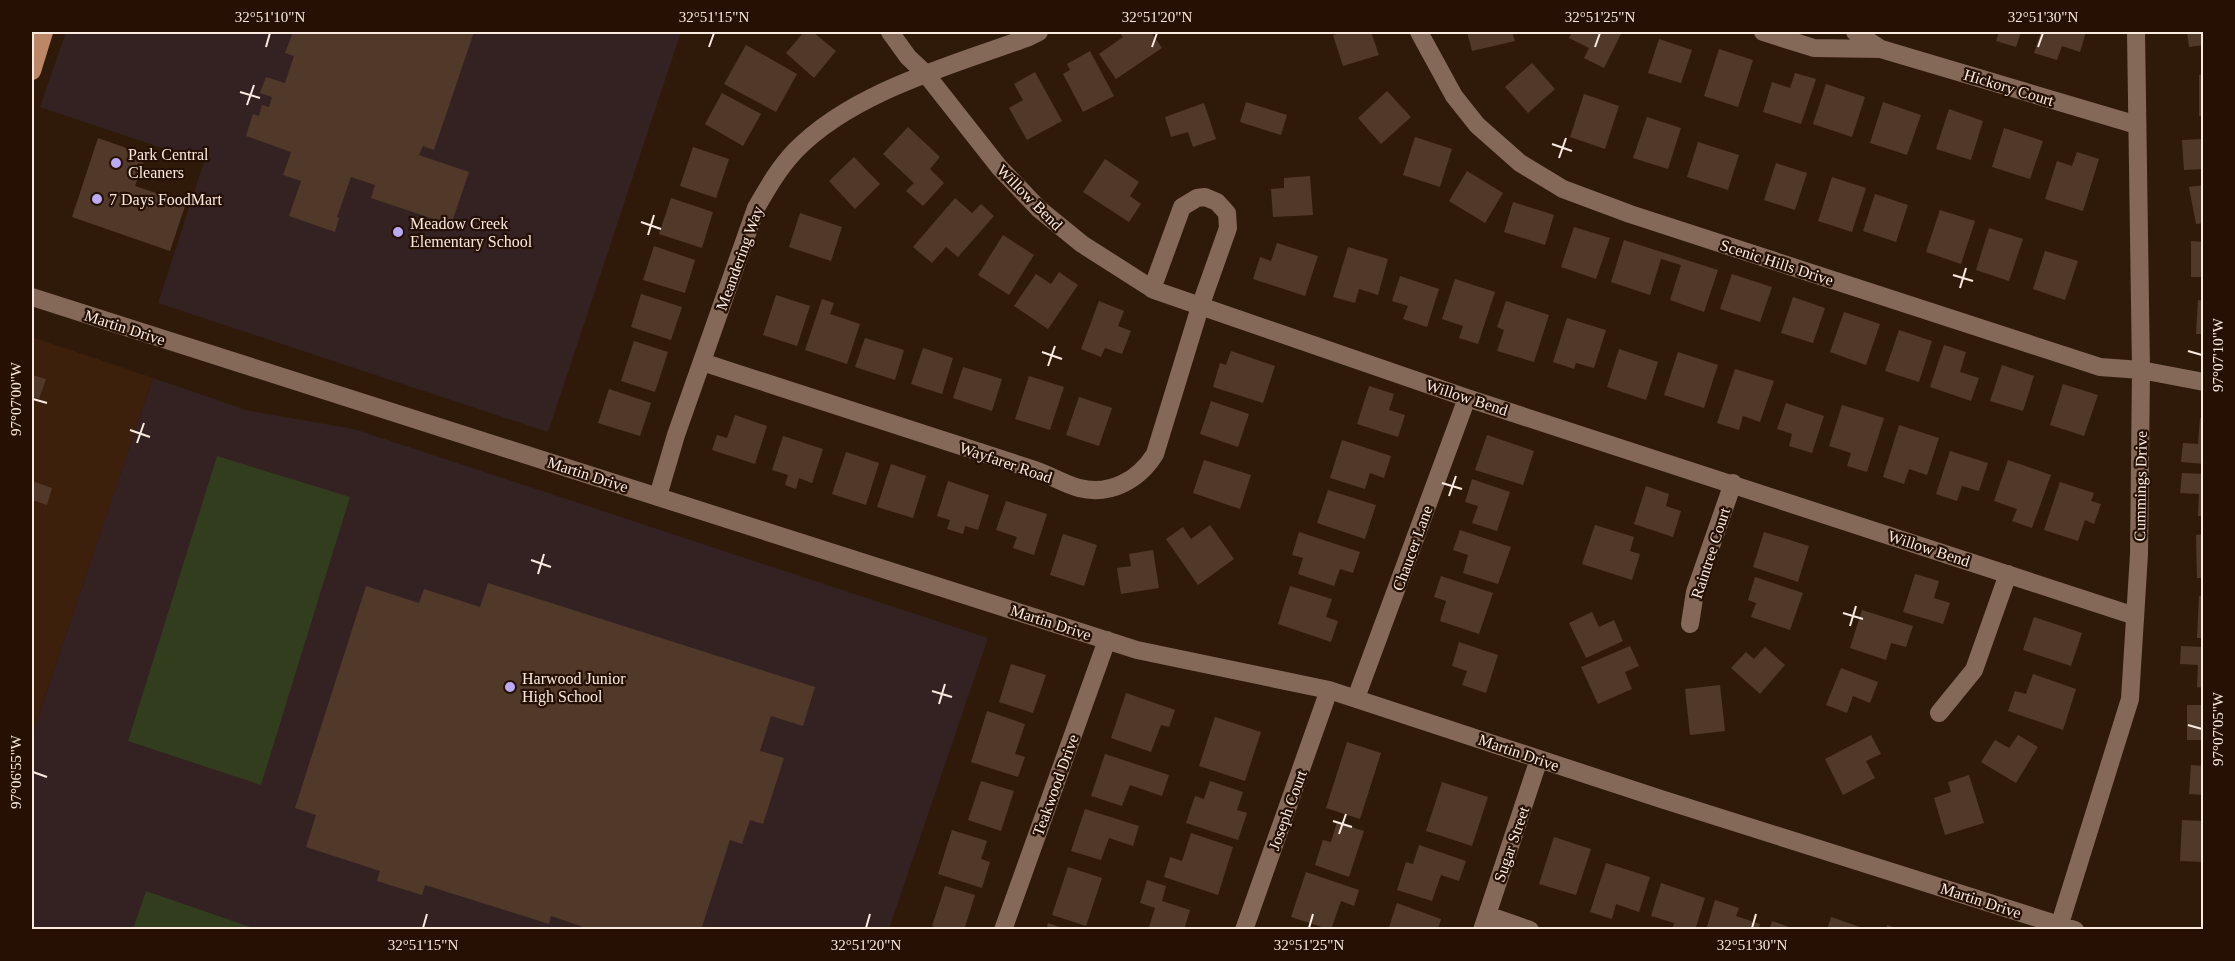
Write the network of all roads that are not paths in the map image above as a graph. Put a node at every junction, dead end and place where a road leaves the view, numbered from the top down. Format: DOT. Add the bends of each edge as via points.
graph roads {
  1 [pos="890,32"];
  2 [pos="1039,32"];
  3 [pos="1419,32"];
  4 [pos="1763,32"];
  5 [pos="1855,32"];
  6 [pos="2136,32"];
  7 [pos="38,41"];
  8 [pos="1881,49"];
  9 [pos="32,71"];
  10 [pos="925,73"];
  11 [pos="2136,125"];
  12 [pos="1152,289"];
  13 [pos="32,297"];
  14 [pos="1200,307"];
  15 [pos="702,362"];
  16 [pos="2141,370"];
  17 [pos="2204,382"];
  18 [pos="1467,398"];
  19 [pos="1733,483"];
  20 [pos="658,496"];
  21 [pos="2008,574"];
  22 [pos="2135,616"];
  23 [pos="1690,624"];
  24 [pos="1107,640"];
  25 [pos="1329,690"];
  26 [pos="1356,698"];
  27 [pos="1939,713"];
  28 [pos="1539,759"];
  29 [pos="1485,922"];
  30 [pos="2064,928"];
  31 [pos="1003,930"];
  32 [pos="1244,930"];
  33 [pos="1530,930"];
  1 -- 10 [label="street, Willow Bend"];
  2 -- 10 [label="street, Meandering Way"];
  3 -- 16 [label="street, Scenic Hills Drive" via="1454,96 1477,125 1520,163 1563,189 2100,367"];
  4 -- 8 [label="street, Hickory Court" via="1814,48"];
  5 -- 8 [label="street, Hickory Court"];
  6 -- 11 [label="street, Cummings Drive"];
  7 -- 9 [label="main road"];
  8 -- 11 [label="street, Hickory Court"];
  10 -- 12 [label="street, Willow Bend" via="999,167 1039,209 1082,244"];
  10 -- 15 [label="street, Meandering Way" via="813,134 771,181 756,208"];
  11 -- 16 [label="street, Cummings Drive"];
  12 -- 14 [label="street, Willow Bend"];
  12 -- 14 [label="street, Wayfarer Road" via="1182,207 1197,198 1210,198 1223,207 1228,228"];
  13 -- 20 [label="street, Martin Drive"];
  14 -- 15 [label="street, Wayfarer Road" via="1155,454 1133,479 1101,490 1081,489 1035,470"];
  14 -- 18 [label="street, Willow Bend"];
  15 -- 20 [label="street, Meandering Way"];
  16 -- 17 [label="street, Scenic Hills Drive"];
  16 -- 22 [label="street, Cummings Drive"];
  18 -- 19 [label="street, Willow Bend"];
  18 -- 26 [label="street, Chaucer Lane"];
  19 -- 21 [label="street, Willow Bend"];
  19 -- 23 [label="street, Raintree Court" via="1695,592"];
  20 -- 24 [label="street, Martin Drive"];
  21 -- 22 [label="street, Willow Bend"];
  21 -- 27 [label="street" via="1974,670"];
  22 -- 30 [label="street, Cummings Drive" via="2130,699"];
  24 -- 25 [label="street, Martin Drive" via="1137,650"];
  24 -- 31 [label="street, Teakwood Drive"];
  25 -- 26 [label="street, Martin Drive"];
  25 -- 32 [label="street, Joseph Court"];
  26 -- 28 [label="street, Martin Drive"];
  28 -- 29 [label="street, Sugar Street"];
  28 -- 30 [label="street, Martin Drive"];
  29 -- 33 [label="street"];
}
